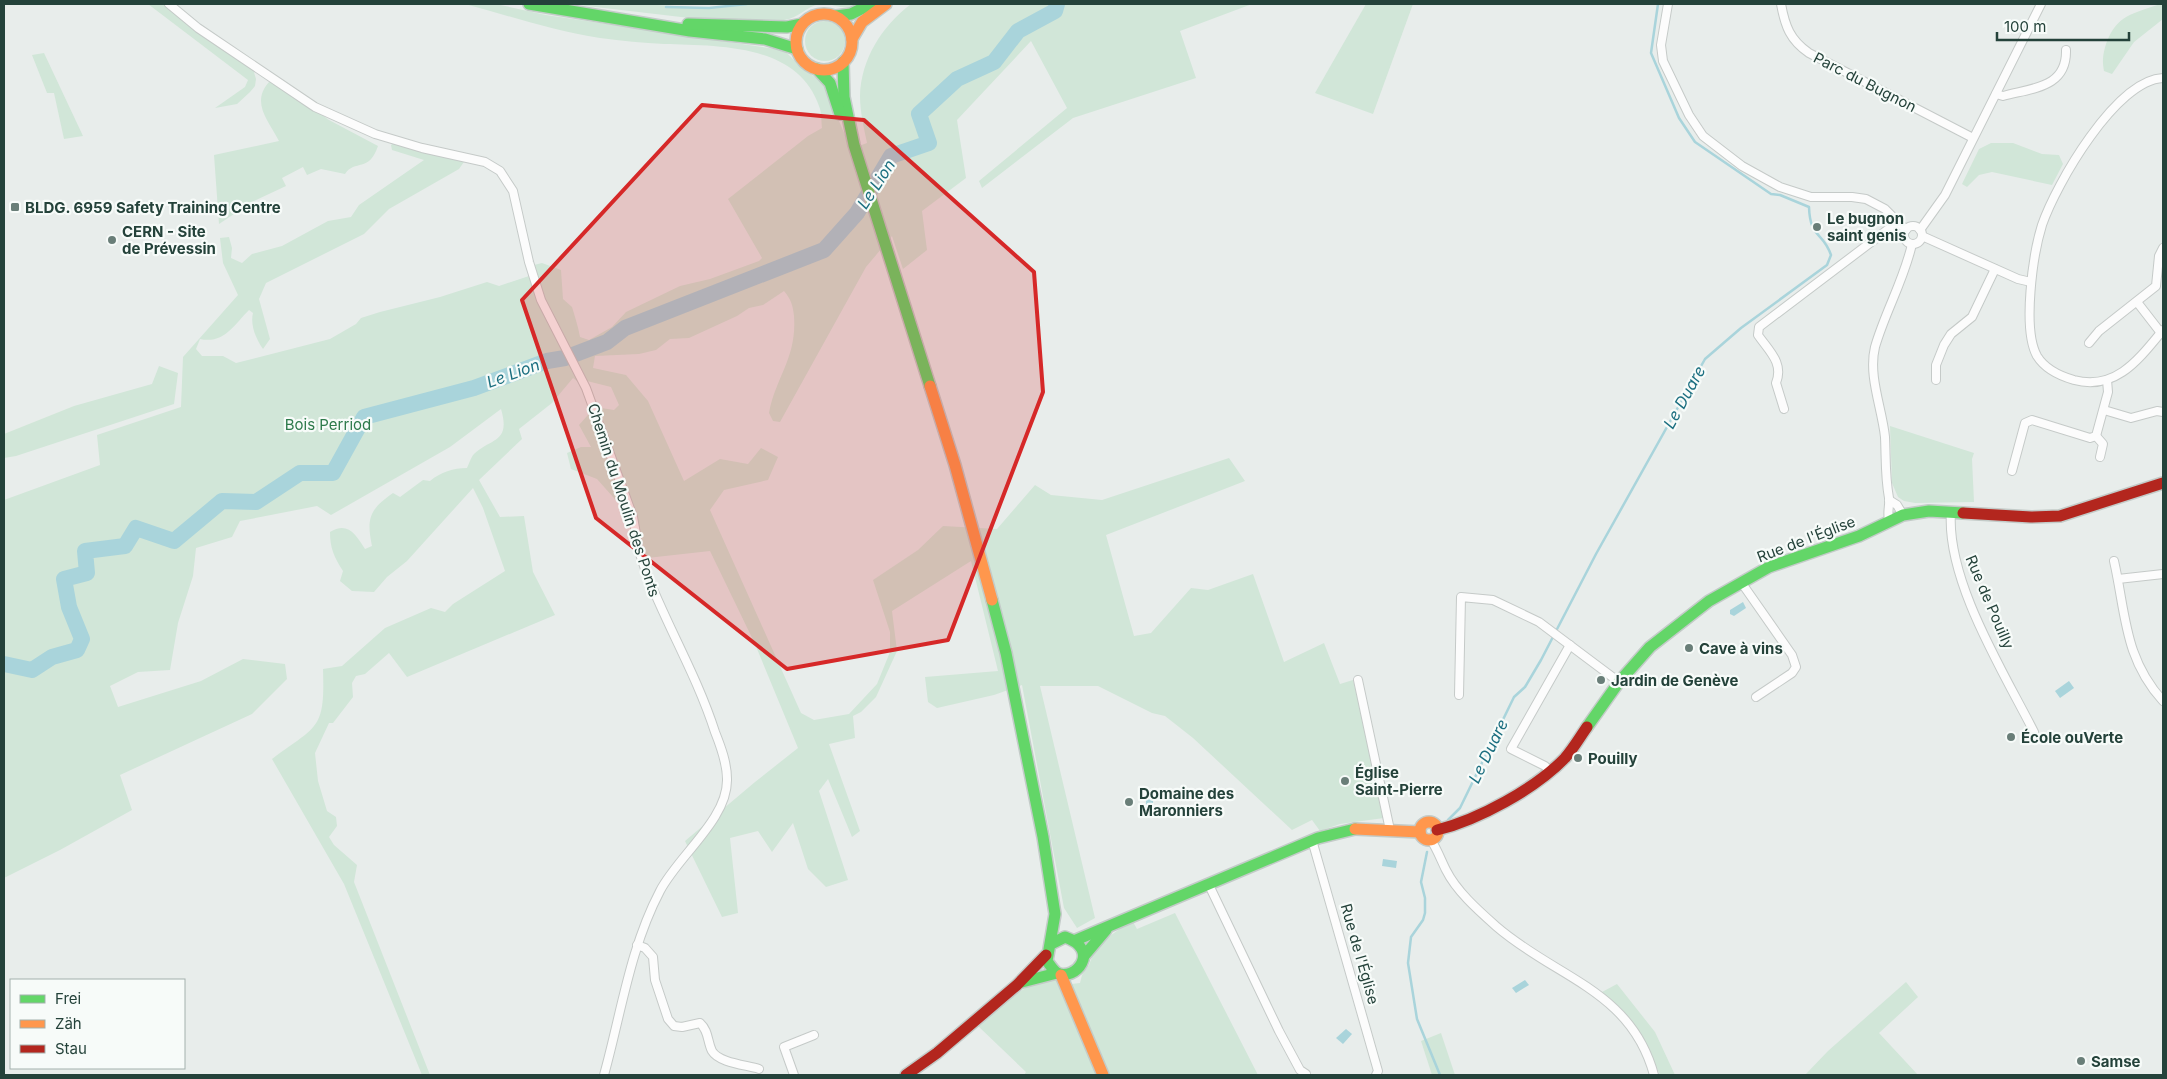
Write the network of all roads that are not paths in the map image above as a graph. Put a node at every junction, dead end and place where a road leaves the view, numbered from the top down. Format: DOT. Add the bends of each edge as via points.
graph roads {
  1 [pos="169,4"];
  2 [pos="529,4"];
  3 [pos="871,4"];
  4 [pos="886,4"];
  5 [pos="1668,4"];
  6 [pos="1781,4"];
  7 [pos="2041,4"];
  8 [pos="836,16"];
  9 [pos="653,24"];
  10 [pos="802,24"];
  11 [pos="852,39"];
  12 [pos="797,49"];
  13 [pos="2066,50"];
  14 [pos="843,62"];
  15 [pos="817,68"];
  16 [pos="2163,78"];
  17 [pos="1996,94"];
  18 [pos="1973,138"];
  19 [pos="854,145"];
  20 [pos="1899,221"];
  21 [pos="1906,230"];
  22 [pos="1921,233"];
  23 [pos="1912,244"];
  24 [pos="2163,248"];
  25 [pos="1995,269"];
  26 [pos="2031,282"];
  27 [pos="2137,302"];
  28 [pos="2161,336"];
  29 [pos="2089,343"];
  30 [pos="1936,380"];
  31 [pos="2107,380"];
  32 [pos="1784,408"];
  33 [pos="2104,410"];
  34 [pos="2163,412"];
  35 [pos="2096,436"];
  36 [pos="2100,457"];
  37 [pos="2012,471"];
  38 [pos="2163,483"];
  39 [pos="1889,500"];
  40 [pos="1951,512"];
  41 [pos="1903,516"];
  42 [pos="1890,520"];
  43 [pos="2114,561"];
  44 [pos="2163,574"];
  45 [pos="2118,580"];
  46 [pos="1741,582"];
  47 [pos="1570,644"];
  48 [pos="1358,680"];
  49 [pos="1619,682"];
  50 [pos="1459,695"];
  51 [pos="1756,698"];
  52 [pos="2163,700"];
  53 [pos="2034,732"];
  54 [pos="1551,772"];
  55 [pos="1390,830"];
  56 [pos="1434,835"];
  57 [pos="1312,840"];
  58 [pos="1208,883"];
  59 [pos="1054,914"];
  60 [pos="1108,928"];
  61 [pos="1070,938"];
  62 [pos="1051,944"];
  63 [pos="637,945"];
  64 [pos="1046,955"];
  65 [pos="1084,956"];
  66 [pos="1066,973"];
  67 [pos="1022,982"];
  68 [pos="1078,1011"];
  69 [pos="814,1035"];
  70 [pos="759,1068"];
  71 [pos="1306,1074"];
  72 [pos="604,1075"];
  73 [pos="794,1075"];
  74 [pos="906,1075"];
  75 [pos="1103,1075"];
  76 [pos="1376,1075"];
  77 [pos="1654,1075"];
  1 -- 63 [label="street, Chemin du Moulin des Ponts" via="198,28 315,107 375,134 485,162 500,171 513,191 541,300 586,388 633,517 638,551 710,714 727,771 726,792 721,806 665,882"];
  2 -- 9 [label="main road"];
  3 -- 8 [label="main road" via="851,14"];
  4 -- 11 [label="main road" via="862,22"];
  5 -- 20 [label="street" via="1661,45 1663,61 1688,115 1702,136 1742,166 1780,187 1811,197 1866,199"];
  6 -- 18 [label="street, Parc du Bugnon" via="1794,42 1809,53"];
  7 -- 17 [label="street"];
  8 -- 10 [label="main road" via="821,14"];
  8 -- 11 [label="main road" via="846,24"];
  9 -- 10 [label="main road"];
  9 -- 12 [label="main road" via="765,40"];
  10 -- 12 [label="main road" via="797,36"];
  11 -- 14 [label="main road" via="851,52"];
  12 -- 15 [label="main road" via="802,59"];
  13 -- 17 [label="street" via="2066,61 2059,78 2003,96"];
  14 -- 15 [label="main road" via="834,68"];
  14 -- 19 [label="main road" via="844,97"];
  15 -- 19 [label="main road" via="830,83 843,124"];
  16 -- 26 [label="street" via="2146,82 2123,99 2082,151 2043,224"];
  17 -- 18 [label="street"];
  18 -- 22 [label="street" via="1945,195"];
  19 -- 59 [label="main road" via="956,465 1006,653 1043,837"];
  20 -- 21 [label="street"];
  20 -- 32 [label="street" via="1759,327 1758,336 1778,364 1780,373 1776,383"];
  21 -- 22 [label="street" via="1913,226"];
  21 -- 23 [label="street" via="1905,238"];
  22 -- 23 [label="street"];
  22 -- 25 [label="street"];
  23 -- 39 [label="street" via="1904,274 1875,348 1873,366 1884,436"];
  24 -- 27 [label="street" via="2156,286"];
  25 -- 26 [label="street"];
  25 -- 30 [label="street" via="1972,317 1944,345 1936,365"];
  26 -- 31 [label="street" via="2031,332 2038,357 2049,369 2064,377 2089,382"];
  27 -- 28 [label="street"];
  27 -- 29 [label="street" via="2099,331"];
  28 -- 31 [label="street" via="2128,370"];
  31 -- 33 [label="street"];
  33 -- 34 [label="street" via="2131,418"];
  33 -- 35 [label="street"];
  35 -- 36 [label="street" via="2102,444"];
  35 -- 37 [label="street" via="2090,438 2032,420 2026,423"];
  38 -- 40 [label="main road" via="2060,516"];
  39 -- 41 [label="street"];
  39 -- 42 [label="street"];
  40 -- 41 [label="main road, Rue de l'Église"];
  40 -- 53 [label="street, Rue de Pouilly" via="1950,537 1956,569"];
  41 -- 42 [label="main road, Rue de l'Église"];
  42 -- 46 [label="main road, Rue de l'Église" via="1859,536 1784,561"];
  43 -- 45 [label="street"];
  44 -- 45 [label="street"];
  45 -- 52 [label="street" via="2132,652 2148,683"];
  46 -- 49 [label="main road, Rue de l'Église" via="1664,635"];
  46 -- 51 [label="street" via="1792,655 1796,667"];
  47 -- 49 [label="street"];
  47 -- 50 [label="street" via="1548,628 1493,600 1461,597"];
  47 -- 54 [label="street" via="1511,749"];
  48 -- 55 [label="street"];
  49 -- 54 [label="main road, Rue de l'Église" via="1574,747"];
  54 -- 56 [label="main road, Rue de l'Église" via="1482,814"];
  55 -- 56 [label="main road, Rue de l'Église" via="1420,832 1421,826 1427,823 1432,824"];
  55 -- 57 [label="main road" via="1355,829"];
  56 -- 77 [label="street" via="1452,879 1490,920 1507,935 1599,994 1619,1012 1640,1039"];
  57 -- 58 [label="main road"];
  57 -- 76 [label="street, Rue de l'Église" via="1378,1071"];
  58 -- 60 [label="main road"];
  58 -- 71 [label="street" via="1279,1031 1300,1070"];
  59 -- 61 [label="main road"];
  59 -- 62 [label="main road"];
  60 -- 61 [label="main road"];
  60 -- 65 [label="main road"];
  61 -- 62 [label="main road"];
  61 -- 65 [label="main road" via="1083,950"];
  62 -- 64 [label="main road"];
  63 -- 70 [label="street" via="653,957 655,980 668,1019 674,1026 682,1028 700,1023 706,1028 712,1051 718,1057"];
  63 -- 72 [label="street, Chemin du Moulin des Ponts"];
  64 -- 66 [label="main road" via="1050,967"];
  64 -- 67 [label="main road"];
  65 -- 66 [label="main road"];
  66 -- 67 [label="main road"];
  66 -- 68 [label="main road"];
  66 -- 68 [label="main road"];
  67 -- 74 [label="main road" via="934,1056"];
  68 -- 75 [label="main road"];
  69 -- 73 [label="street" via="784,1048"];
}
